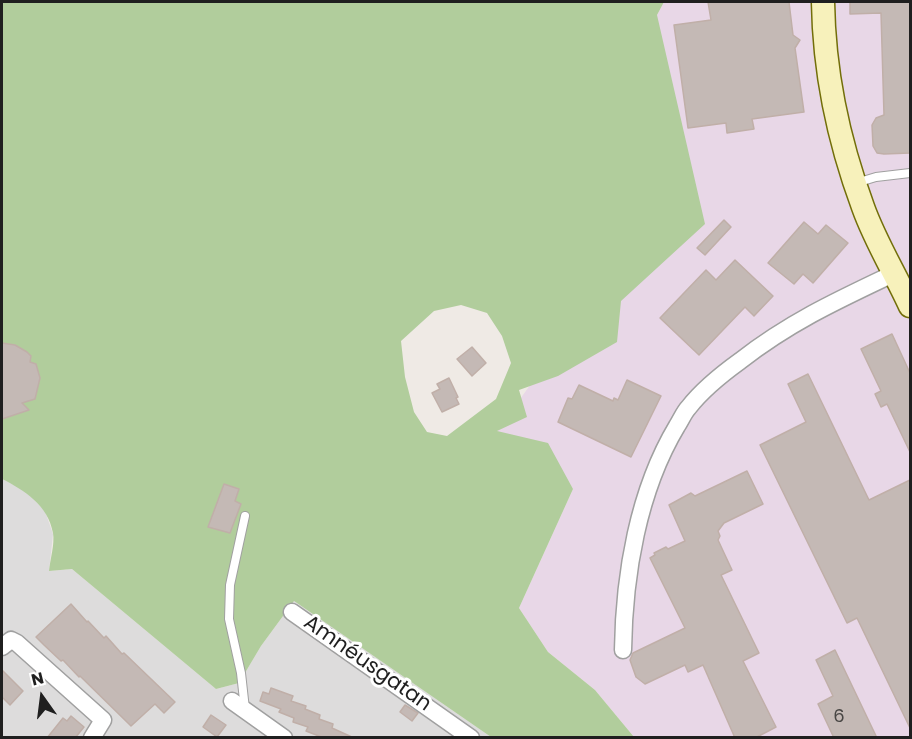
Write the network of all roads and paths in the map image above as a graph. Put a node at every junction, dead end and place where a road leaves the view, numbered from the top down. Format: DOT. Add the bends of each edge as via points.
graph roads {
  1 [pos="823,2"];
  2 [pos="910,173"];
  3 [pos="855,183"];
  4 [pos="895,273"];
  5 [pos="910,306"];
  6 [pos="245,516"];
  7 [pos="292,612"];
  8 [pos="2,647"];
  9 [pos="623,650"];
  10 [pos="238,705"];
  11 [pos="93,738"];
  12 [pos="284,738"];
  13 [pos="471,738"];
  1 -- 3 [label="street" via="830,81"];
  2 -- 3 [label="lane"];
  3 -- 4 [label="street" via="863,209"];
  4 -- 5 [label="street"];
  4 -- 9 [label="street" via="771,337 722,374 688,407 665,446 647,493 632,556"];
  6 -- 10 [label="lane" via="230,585 229,619 242,673"];
  7 -- 13 [label="street, Amnéusgatan"];
  8 -- 11 [label="street" via="12,640 103,720"];
  10 -- 12 [label="street"];
}
